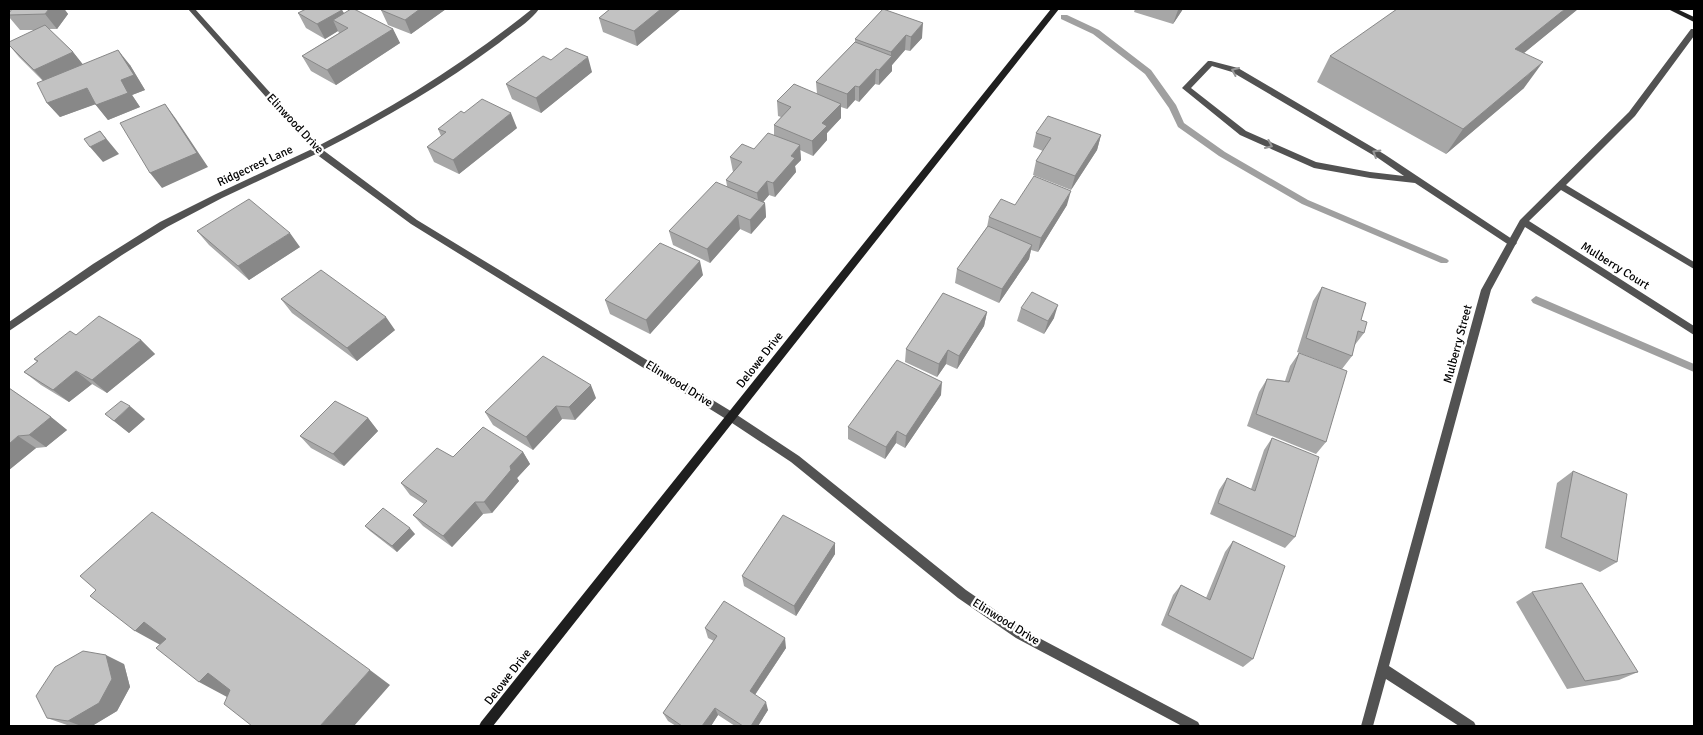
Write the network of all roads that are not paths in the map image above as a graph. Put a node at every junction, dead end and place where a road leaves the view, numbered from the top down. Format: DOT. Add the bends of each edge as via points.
graph roads {
  1 [pos="191,9"];
  2 [pos="536,9"];
  3 [pos="1054,9"];
  4 [pos="1672,9"];
  5 [pos="1694,20"];
  6 [pos="1694,31"];
  7 [pos="317,150"];
  8 [pos="1416,180"];
  9 [pos="1560,185"];
  10 [pos="1523,222"];
  11 [pos="1512,243"];
  12 [pos="1694,266"];
  13 [pos="9,328"];
  14 [pos="1694,331"];
  15 [pos="730,416"];
  16 [pos="1384,670"];
  17 [pos="489,725"];
  18 [pos="1194,726"];
  19 [pos="1367,726"];
  20 [pos="1470,726"];
  1 -- 7 [label="street, Elinwood Drive"];
  2 -- 7 [label="street, Ridgecrest Lane" via="499,41 416,97"];
  3 -- 15 [label="street, Delowe Drive"];
  4 -- 5 [label="street"];
  6 -- 9 [label="street, Mulberry Street" via="1632,114"];
  7 -- 13 [label="street, Ridgecrest Lane" via="187,212 110,256"];
  7 -- 15 [label="street, Elinwood Drive" via="414,222"];
  8 -- 8 [label="street, one-way" via="1235,70 1211,63 1186,88 1243,133 1314,165 1370,176"];
  8 -- 11 [label="street"];
  9 -- 10 [label="street, Mulberry Street"];
  9 -- 12 [label="street"];
  10 -- 11 [label="street, Mulberry Street"];
  10 -- 14 [label="street, Mulberry Court"];
  11 -- 16 [label="street, Mulberry Street" via="1486,290"];
  15 -- 17 [label="street, Delowe Drive"];
  15 -- 18 [label="street, Elinwood Drive" via="795,458 962,594 1020,634"];
  16 -- 19 [label="street, Mulberry Street"];
  16 -- 20 [label="street"];
}
